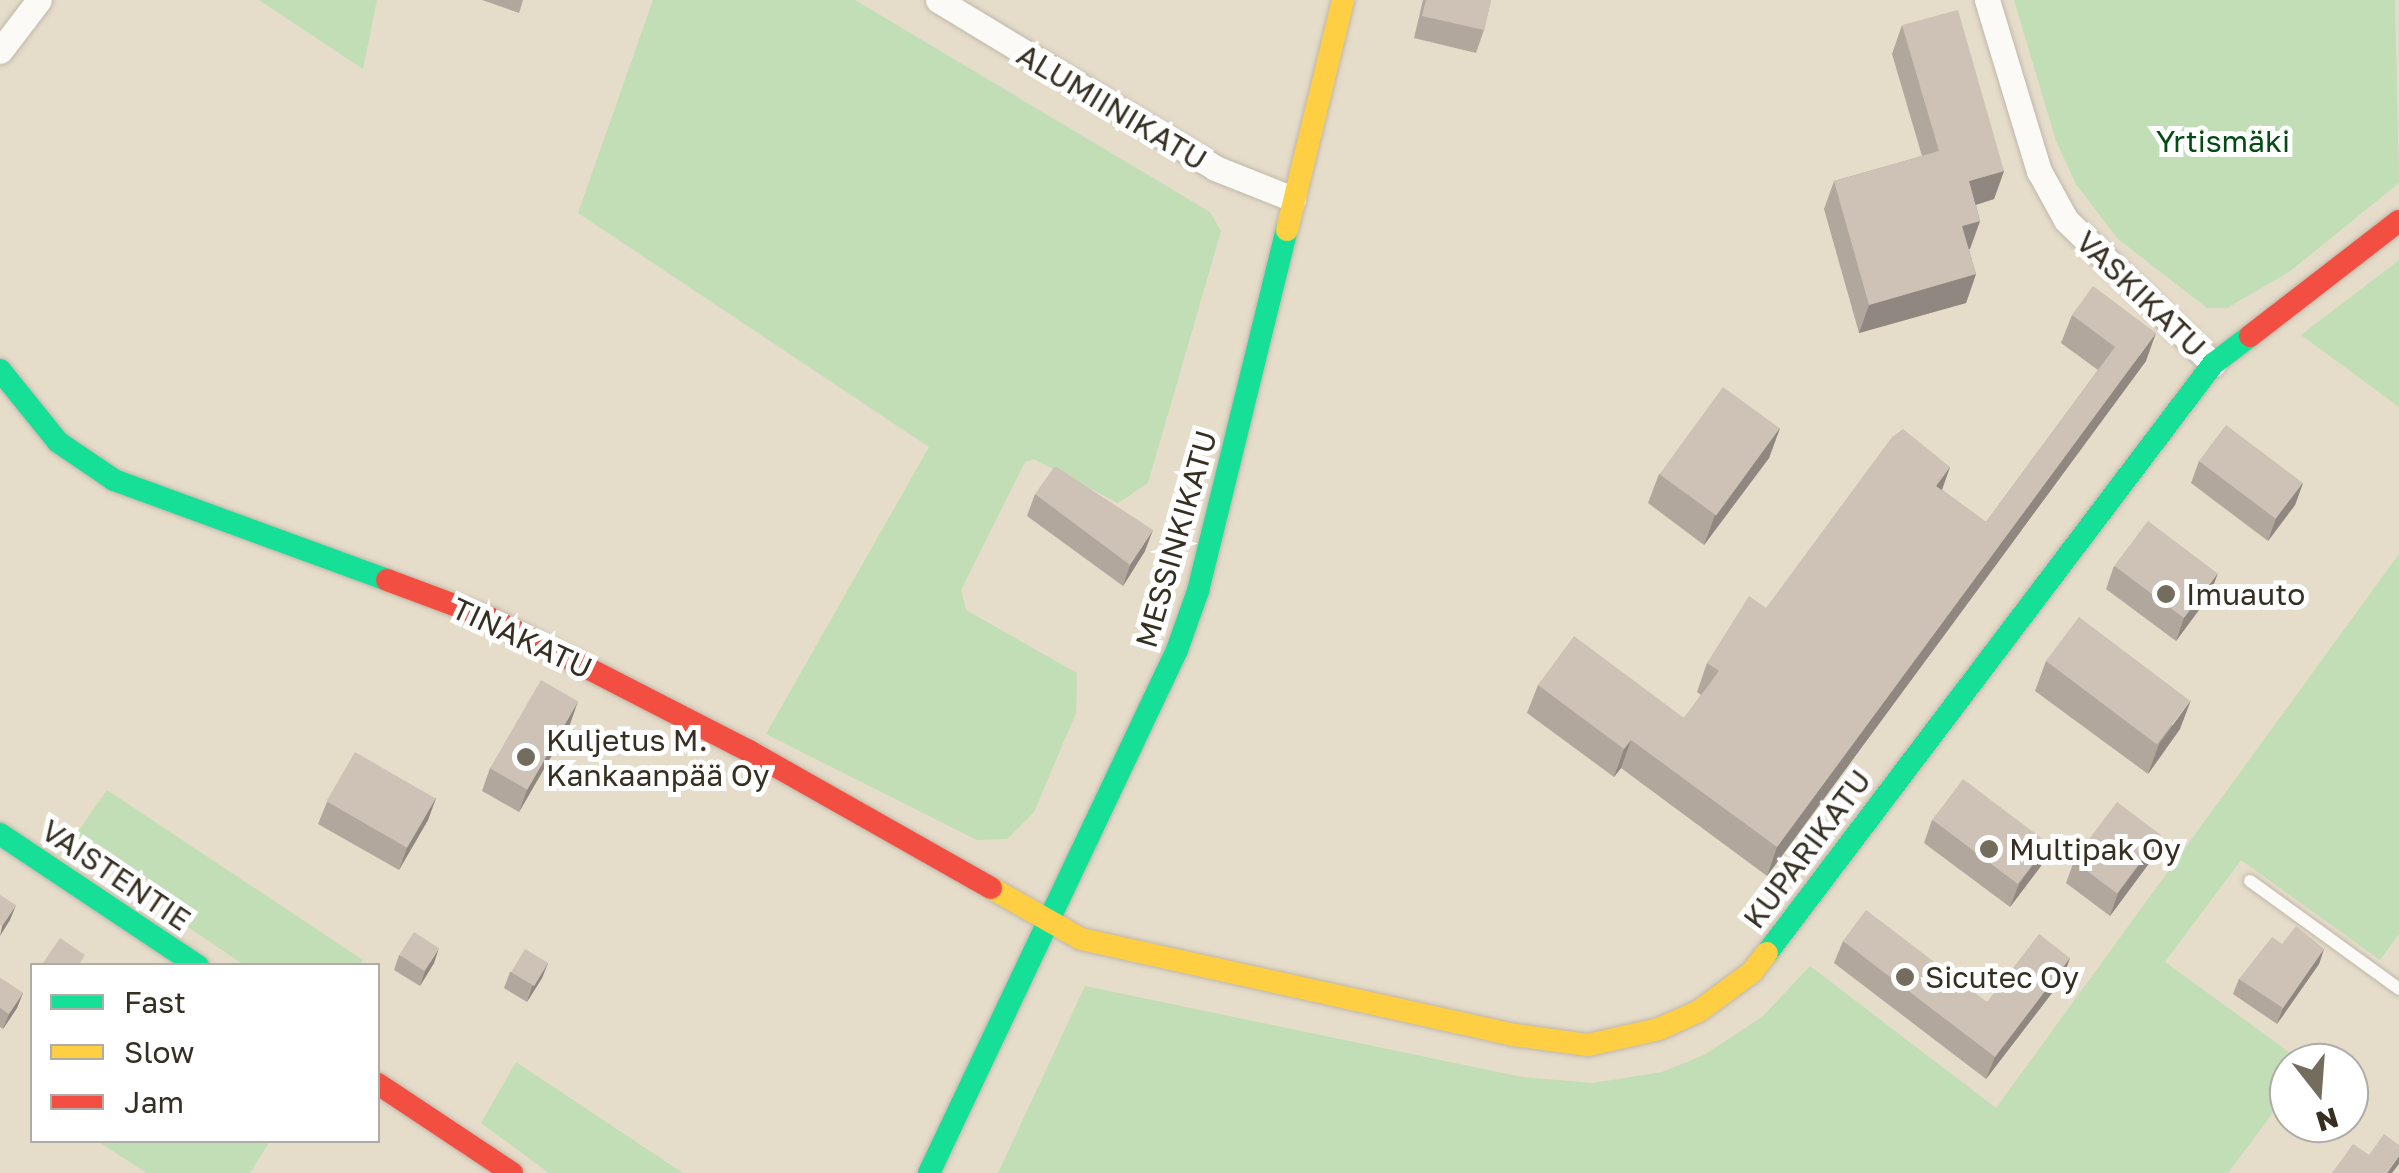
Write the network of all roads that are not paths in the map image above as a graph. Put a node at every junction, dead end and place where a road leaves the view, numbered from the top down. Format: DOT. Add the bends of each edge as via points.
graph roads {
  1 [pos="40,0"];
  2 [pos="938,0"];
  3 [pos="1342,0"];
  4 [pos="1986,0"];
  5 [pos="0,51"];
  6 [pos="1294,198"];
  7 [pos="2399,220"];
  8 [pos="2213,364"];
  9 [pos="0,370"];
  10 [pos="0,834"];
  11 [pos="2250,881"];
  12 [pos="1049,922"];
  13 [pos="194,963"];
  14 [pos="2399,989"];
  15 [pos="380,1085"];
  16 [pos="512,1173"];
  17 [pos="929,1173"];
  1 -- 5 [label="street"];
  2 -- 6 [label="street, ALUMIINIKATU" via="1215,168"];
  3 -- 6 [label="street, MESSINKIKATU"];
  4 -- 8 [label="street, VASKIKATU" via="2034,156 2066,220"];
  6 -- 12 [label="street, MESSINKIKATU" via="1198,591 1178,650"];
  7 -- 8 [label="street, KUPARIKATU"];
  8 -- 12 [label="street, KUPARIKATU" via="1752,972 1700,1011 1624,1039 1550,1041 1081,940"];
  9 -- 12 [label="street, TINAKATU" via="58,442 114,480 492,619 750,751"];
  10 -- 13 [label="street, VAISTENTIE"];
  11 -- 14 [label="lane"];
  12 -- 17 [label="street, MESSINKIKATU"];
  15 -- 16 [label="street"];
}
